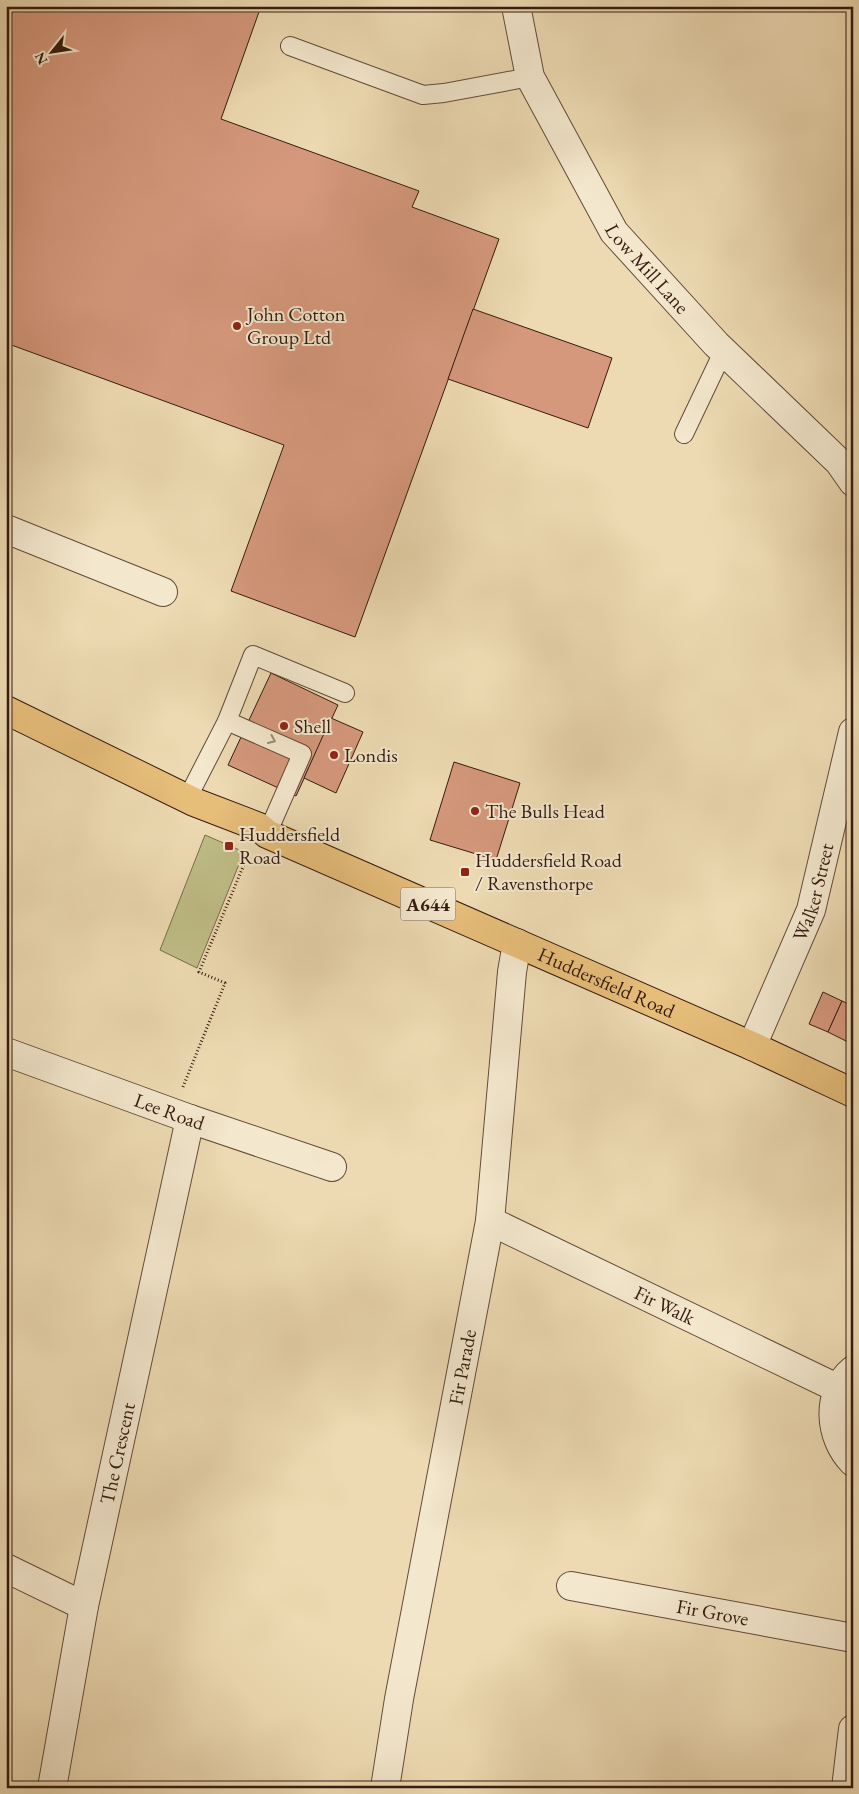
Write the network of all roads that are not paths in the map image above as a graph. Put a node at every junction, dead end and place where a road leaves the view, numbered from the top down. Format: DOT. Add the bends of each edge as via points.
graph roads {
  1 [pos="516,6"];
  2 [pos="290,46"];
  3 [pos="530,77"];
  4 [pos="723,352"];
  5 [pos="684,434"];
  6 [pos="853,482"];
  7 [pos="6,528"];
  8 [pos="163,592"];
  9 [pos="345,693"];
  10 [pos="6,710"];
  11 [pos="227,721"];
  12 [pos="853,732"];
  13 [pos="187,799"];
  14 [pos="263,830"];
  15 [pos="517,943"];
  16 [pos="752,1046"];
  17 [pos="6,1052"];
  18 [pos="853,1094"];
  19 [pos="181,1116"];
  20 [pos="332,1167"];
  21 [pos="490,1221"];
  22 [pos="846,1379"];
  23 [pos="853,1462"];
  24 [pos="6,1568"];
  25 [pos="571,1586"];
  26 [pos="84,1606"];
  27 [pos="853,1638"];
  28 [pos="853,1729"];
  29 [pos="52,1788"];
  30 [pos="385,1788"];
  31 [pos="846,1788"];
  1 -- 3 [label="street, Low Mill Lane"];
  2 -- 3 [label="lane" via="423,95"];
  3 -- 4 [label="street, Low Mill Lane" via="614,232"];
  4 -- 5 [label="lane"];
  4 -- 6 [label="street, Low Mill Lane" via="839,462"];
  7 -- 8 [label="street"];
  9 -- 11 [label="lane" via="253,655"];
  10 -- 13 [label="highway, Huddersfield Road / A644"];
  11 -- 13 [label="lane"];
  11 -- 14 [label="lane, one-way" via="302,754"];
  12 -- 16 [label="street, Walker Street" via="810,910"];
  13 -- 14 [label="highway, Huddersfield Road / A644"];
  14 -- 15 [label="highway, Huddersfield Road / A644"];
  15 -- 16 [label="highway, Huddersfield Road / A644"];
  15 -- 21 [label="street, Fir Parade"];
  16 -- 18 [label="highway, Huddersfield Road / A644"];
  17 -- 19 [label="street, Lee Road"];
  19 -- 20 [label="street, Lee Road"];
  19 -- 26 [label="street, The Crescent"];
  21 -- 22 [label="street, Fir Walk"];
  21 -- 30 [label="street, Fir Parade"];
  22 -- 23 [label="street" via="833,1408 834,1427 840,1445"];
  24 -- 26 [label="street"];
  25 -- 27 [label="street, Fir Grove"];
  26 -- 29 [label="street, The Crescent"];
  28 -- 31 [label="street"];
}
